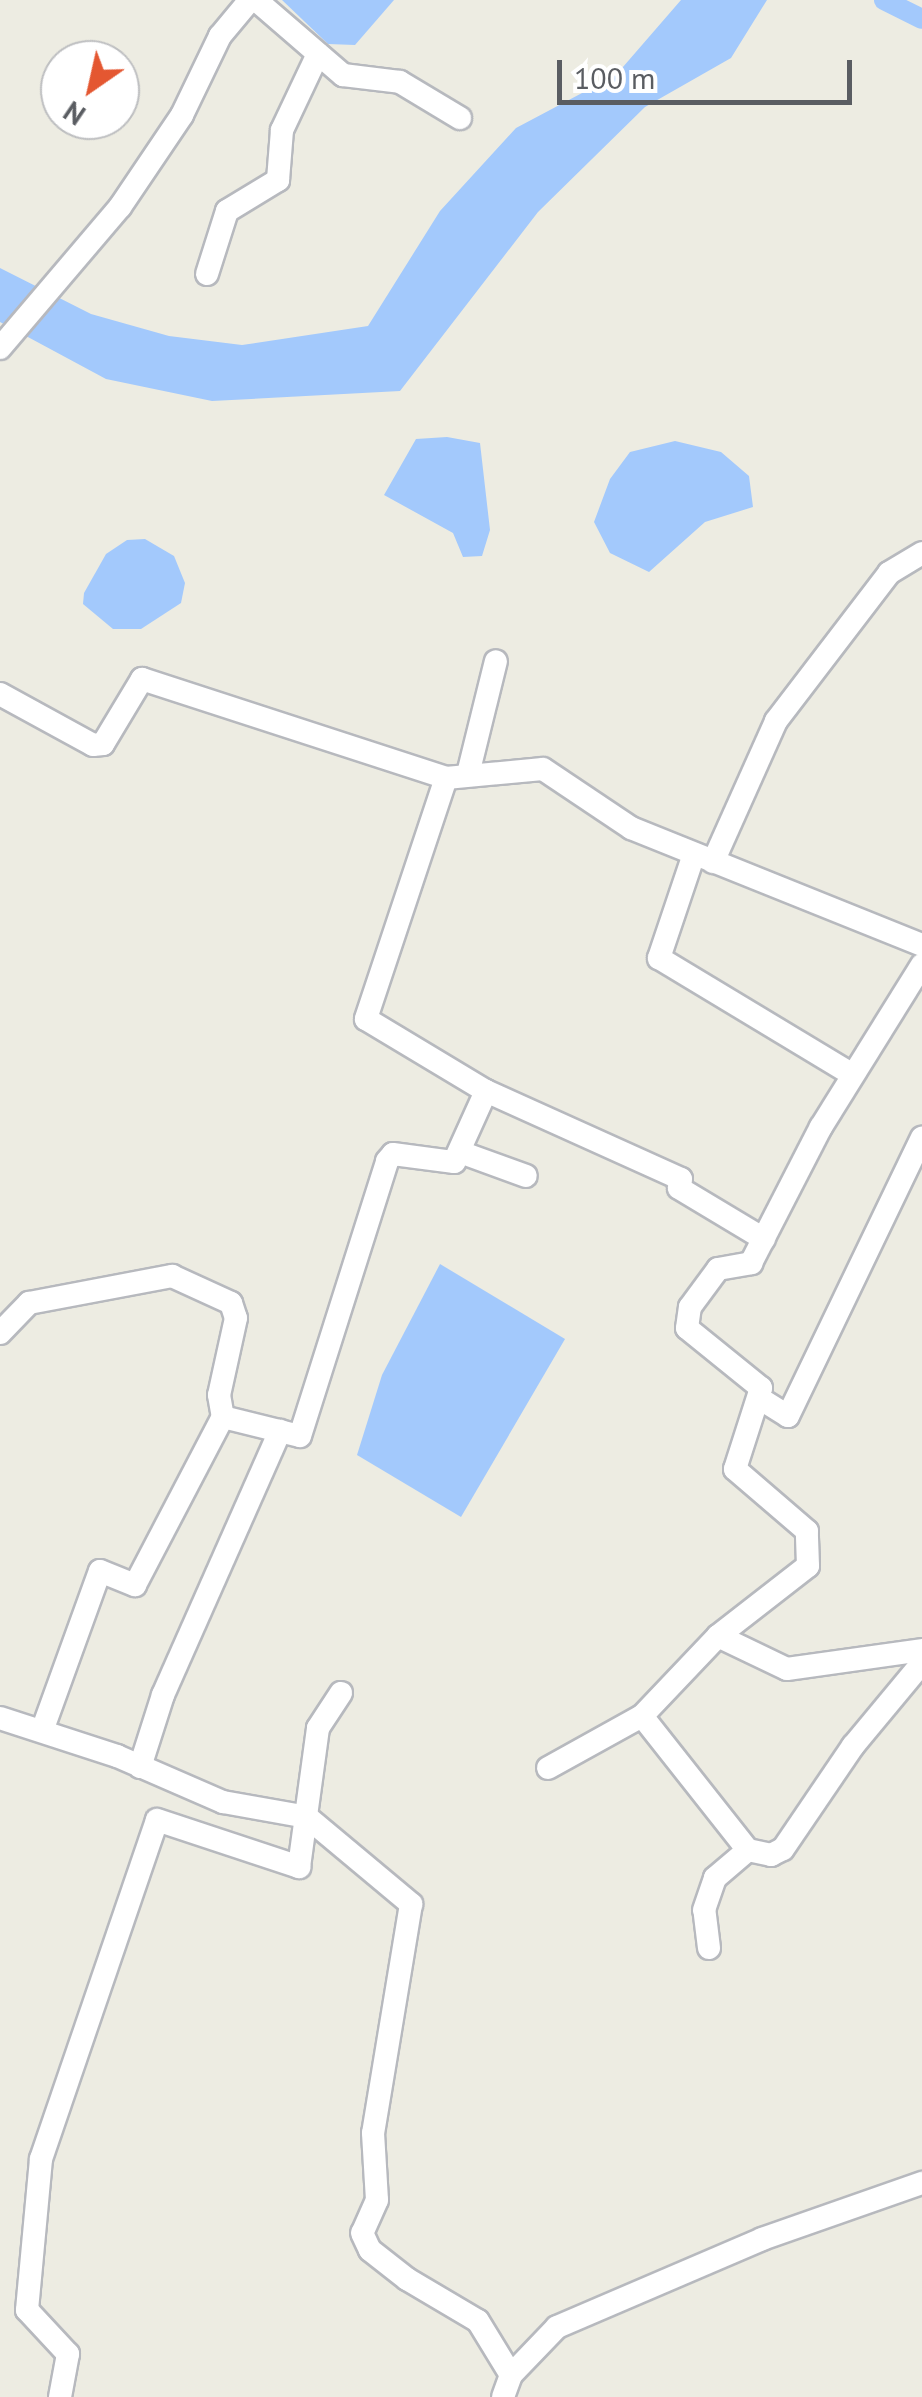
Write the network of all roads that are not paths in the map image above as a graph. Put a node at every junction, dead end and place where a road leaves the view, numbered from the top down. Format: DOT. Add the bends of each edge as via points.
graph roads {
  1 [pos="253,0"];
  2 [pos="318,54"];
  3 [pos="460,118"];
  4 [pos="207,274"];
  5 [pos="0,348"];
  6 [pos="922,553"];
  7 [pos="496,660"];
  8 [pos="0,694"];
  9 [pos="457,776"];
  10 [pos="704,858"];
  11 [pos="922,946"];
  12 [pos="922,964"];
  13 [pos="851,1074"];
  14 [pos="486,1091"];
  15 [pos="922,1138"];
  16 [pos="460,1152"];
  17 [pos="526,1176"];
  18 [pos="764,1239"];
  19 [pos="0,1333"];
  20 [pos="758,1398"];
  21 [pos="222,1417"];
  22 [pos="280,1431"];
  23 [pos="718,1636"];
  24 [pos="922,1650"];
  25 [pos="922,1663"];
  26 [pos="341,1694"];
  27 [pos="642,1716"];
  28 [pos="0,1718"];
  29 [pos="42,1731"];
  30 [pos="140,1766"];
  31 [pos="548,1768"];
  32 [pos="307,1816"];
  33 [pos="748,1850"];
  34 [pos="708,1948"];
  35 [pos="922,2183"];
  36 [pos="507,2386"];
  37 [pos="60,2397"];
  1 -- 2 [label="street"];
  1 -- 5 [label="street" via="220,36 182,114 120,207"];
  2 -- 3 [label="street" via="342,74 400,82"];
  2 -- 4 [label="street" via="282,130 278,180 227,211"];
  6 -- 10 [label="street" via="889,574 776,721"];
  7 -- 9 [label="street"];
  8 -- 9 [label="street" via="98,746 135,686 153,681"];
  9 -- 10 [label="street" via="543,769 631,828"];
  9 -- 14 [label="street" via="366,1019"];
  10 -- 11 [label="street"];
  10 -- 13 [label="street" via="659,958"];
  12 -- 13 [label="street"];
  13 -- 18 [label="street"];
  14 -- 16 [label="street"];
  14 -- 18 [label="street" via="681,1180 679,1188"];
  15 -- 20 [label="street" via="788,1416"];
  16 -- 17 [label="street"];
  16 -- 22 [label="street" via="448,1164 393,1154 386,1162 300,1436"];
  18 -- 20 [label="street" via="748,1267 718,1269 706,1281 690,1306 687,1328 751,1374 761,1388"];
  19 -- 21 [label="street" via="30,1303 172,1276 231,1303 236,1318 220,1395"];
  20 -- 23 [label="street" via="743,1428 735,1469 807,1530 811,1550 800,1577"];
  21 -- 22 [label="street"];
  21 -- 29 [label="street" via="135,1585 100,1571"];
  22 -- 30 [label="street" via="163,1695"];
  23 -- 24 [label="street" via="787,1669"];
  23 -- 27 [label="street"];
  25 -- 33 [label="street" via="852,1746 783,1849 771,1855"];
  26 -- 32 [label="street" via="318,1728"];
  27 -- 31 [label="street"];
  27 -- 33 [label="street"];
  28 -- 29 [label="street"];
  29 -- 30 [label="street"];
  30 -- 32 [label="street" via="223,1802"];
  32 -- 36 [label="street" via="411,1904 373,2133 377,2200 362,2233 370,2250 408,2279 478,2321"];
  32 -- 37 [label="street" via="299,1867 157,1820 41,2159 27,2310 68,2354"];
  33 -- 34 [label="street" via="715,1878 704,1910"];
  35 -- 36 [label="street" via="762,2239 557,2327"];
}
